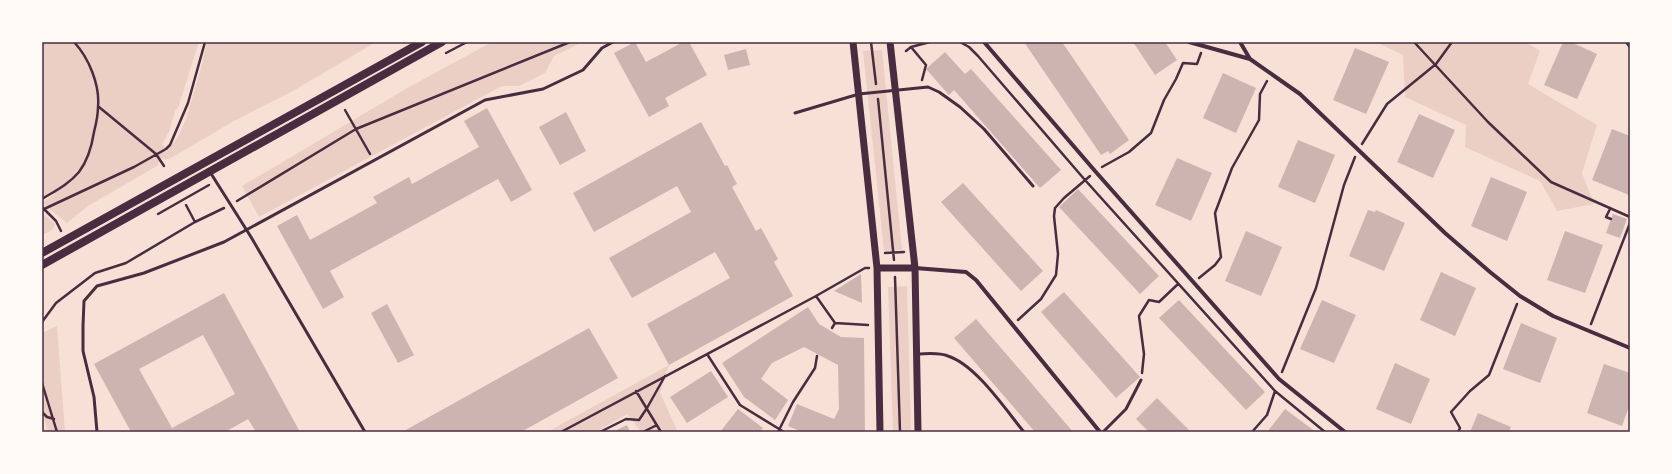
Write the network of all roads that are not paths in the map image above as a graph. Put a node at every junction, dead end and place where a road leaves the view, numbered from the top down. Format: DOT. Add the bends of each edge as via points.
graph roads {
  1 [pos="422,42"];
  2 [pos="442,42"];
  3 [pos="613,42"];
  4 [pos="853,42"];
  5 [pos="890,42"];
  6 [pos="984,42"];
  7 [pos="1189,42"];
  8 [pos="1240,42"];
  9 [pos="1628,42"];
  10 [pos="1630,46"];
  11 [pos="1250,59"];
  12 [pos="895,90"];
  13 [pos="859,94"];
  14 [pos="795,113"];
  15 [pos="210,172"];
  16 [pos="1032,186"];
  17 [pos="248,231"];
  18 [pos="42,254"];
  19 [pos="42,265"];
  20 [pos="877,268"];
  21 [pos="915,268"];
  22 [pos="1630,348"];
  23 [pos="916,354"];
  24 [pos="1141,380"];
  25 [pos="97,432"];
  26 [pos="365,432"];
  27 [pos="880,432"];
  28 [pos="918,432"];
  29 [pos="1024,432"];
  30 [pos="1100,432"];
  31 [pos="1103,432"];
  32 [pos="1345,432"];
  1 -- 18 [label="main road"];
  2 -- 15 [label="main road"];
  3 -- 17 [label="lane" via="602,48 583,70 543,89 485,100"];
  4 -- 13 [label="street"];
  5 -- 12 [label="street"];
  6 -- 32 [label="street" via="1279,379"];
  7 -- 11 [label="street"];
  8 -- 11 [label="street"];
  9 -- 10 [label="street"];
  11 -- 22 [label="street" via="1300,94 1445,233 1520,296 1553,316"];
  12 -- 13 [label="lane"];
  12 -- 16 [label="lane" via="928,87 939,92 984,129"];
  12 -- 21 [label="street"];
  13 -- 14 [label="lane"];
  13 -- 20 [label="street"];
  15 -- 17 [label="lane"];
  15 -- 19 [label="main road"];
  17 -- 25 [label="lane" via="144,273 97,286 84,302 83,351 94,397"];
  17 -- 26 [label="lane"];
  20 -- 21 [label="street"];
  20 -- 27 [label="street"];
  21 -- 23 [label="street"];
  21 -- 30 [label="street" via="966,272 976,280"];
  23 -- 28 [label="street"];
  23 -- 29 [label="lane" via="947,355 960,362 976,374"];
  24 -- 31 [label="lane" via="1126,409"];
}
